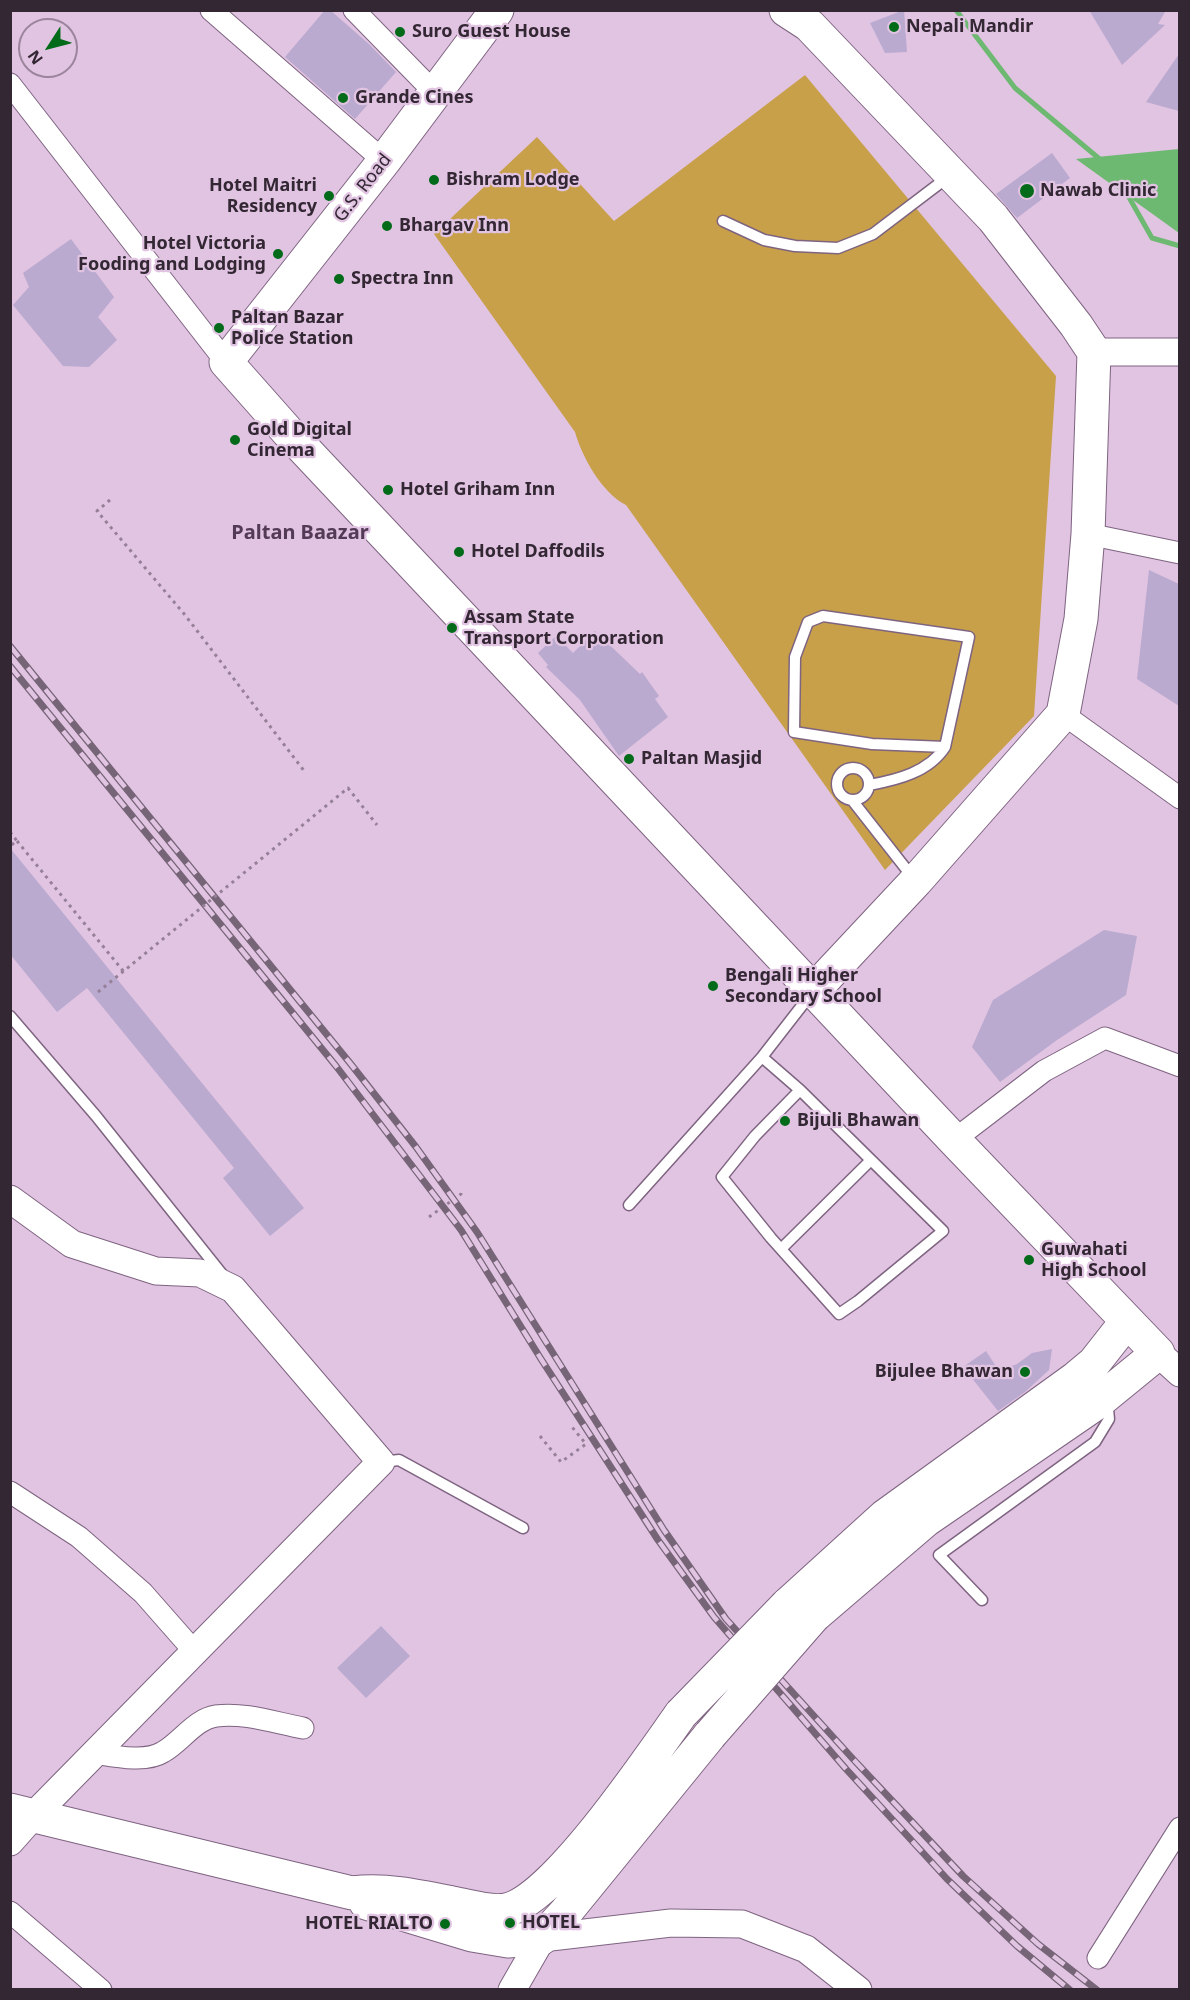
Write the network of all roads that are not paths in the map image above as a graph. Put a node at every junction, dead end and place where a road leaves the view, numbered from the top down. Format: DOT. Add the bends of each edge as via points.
graph roads {
  1 [pos="211,10"];
  2 [pos="354,10"];
  3 [pos="497,10"];
  4 [pos="808,15"];
  5 [pos="10,84"];
  6 [pos="436,94"];
  7 [pos="384,161"];
  8 [pos="952,174"];
  9 [pos="723,221"];
  10 [pos="1094,352"];
  11 [pos="1179,352"];
  12 [pos="226,362"];
  13 [pos="1088,534"];
  14 [pos="1179,553"];
  15 [pos="1063,714"];
  16 [pos="945,747"];
  17 [pos="870,785"];
  18 [pos="1179,798"];
  19 [pos="852,800"];
  20 [pos="916,881"];
  21 [pos="814,990"];
  22 [pos="10,1016"];
  23 [pos="762,1057"];
  24 [pos="1179,1066"];
  25 [pos="800,1090"];
  26 [pos="954,1140"];
  27 [pos="871,1160"];
  28 [pos="10,1199"];
  29 [pos="629,1205"];
  30 [pos="781,1249"];
  31 [pos="233,1289"];
  32 [pos="1127,1321"];
  33 [pos="1169,1363"];
  34 [pos="1102,1398"];
  35 [pos="381,1462"];
  36 [pos="10,1492"];
  37 [pos="523,1528"];
  38 [pos="982,1600"];
  39 [pos="194,1651"];
  40 [pos="303,1728"];
  41 [pos="95,1753"];
  42 [pos="22,1813"];
  43 [pos="1179,1828"];
  44 [pos="10,1842"];
  45 [pos="365,1892"];
  46 [pos="10,1912"];
  47 [pos="542,1938"];
  48 [pos="1098,1958"];
  49 [pos="101,1989"];
  50 [pos="512,1989"];
  51 [pos="858,1989"];
  1 -- 7 [label="street"];
  2 -- 6 [label="street"];
  3 -- 6 [label="main road, G.S. Road"];
  4 -- 8 [label="main road"];
  5 -- 12 [label="street"];
  6 -- 7 [label="main road, G.S. Road"];
  7 -- 12 [label="main road, G.S. Road"];
  8 -- 9 [label="lane" via="873,234 838,248 764,240"];
  8 -- 10 [label="main road" via="993,218"];
  10 -- 11 [label="street"];
  10 -- 13 [label="main road"];
  12 -- 21 [label="main road"];
  13 -- 14 [label="street"];
  13 -- 15 [label="main road" via="1081,619"];
  15 -- 18 [label="street"];
  15 -- 20 [label="main road"];
  16 -- 16 [label="lane" via="969,637 823,616 808,622 795,657 794,732 872,744"];
  16 -- 17 [label="lane" via="937,759 902,778"];
  17 -- 19 [label="lane" via="864,796"];
  17 -- 19 [label="lane" via="861,769 843,771 837,788"];
  19 -- 20 [label="lane"];
  20 -- 21 [label="main road"];
  21 -- 23 [label="lane"];
  21 -- 26 [label="main road"];
  22 -- 31 [label="lane" via="96,1116"];
  23 -- 25 [label="lane"];
  23 -- 29 [label="lane"];
  24 -- 26 [label="street" via="1105,1038 1044,1071"];
  25 -- 27 [label="lane"];
  25 -- 30 [label="lane" via="754,1136 722,1177"];
  26 -- 32 [label="main road"];
  27 -- 30 [label="lane"];
  27 -- 30 [label="lane" via="943,1231 839,1314"];
  28 -- 31 [label="street" via="72,1244 156,1271 200,1273"];
  31 -- 35 [label="street"];
  32 -- 33 [label="main road"];
  32 -- 45 [label="main road, bridge" via="1094,1363 885,1516 787,1605 681,1714 620,1798 543,1889 506,1910 413,1895"];
  33 -- 34 [label="main road"];
  34 -- 38 [label="lane" via="1109,1419 1095,1442 939,1555"];
  34 -- 47 [label="main road, bridge" via="926,1520 814,1616"];
  35 -- 37 [label="lane" via="399,1460"];
  35 -- 39 [label="street"];
  36 -- 39 [label="street" via="79,1537 143,1593"];
  39 -- 41 [label="street"];
  40 -- 41 [label="street" via="241,1716 214,1716 197,1724 161,1754 132,1758"];
  41 -- 42 [label="street"];
  42 -- 44 [label="street"];
  42 -- 45 [label="main road"];
  43 -- 48 [label="street"];
  45 -- 47 [label="main road" via="369,1905 472,1935 508,1941"];
  46 -- 49 [label="street"];
  47 -- 50 [label="street"];
  47 -- 51 [label="street" via="671,1923 742,1924 806,1949"];
}
